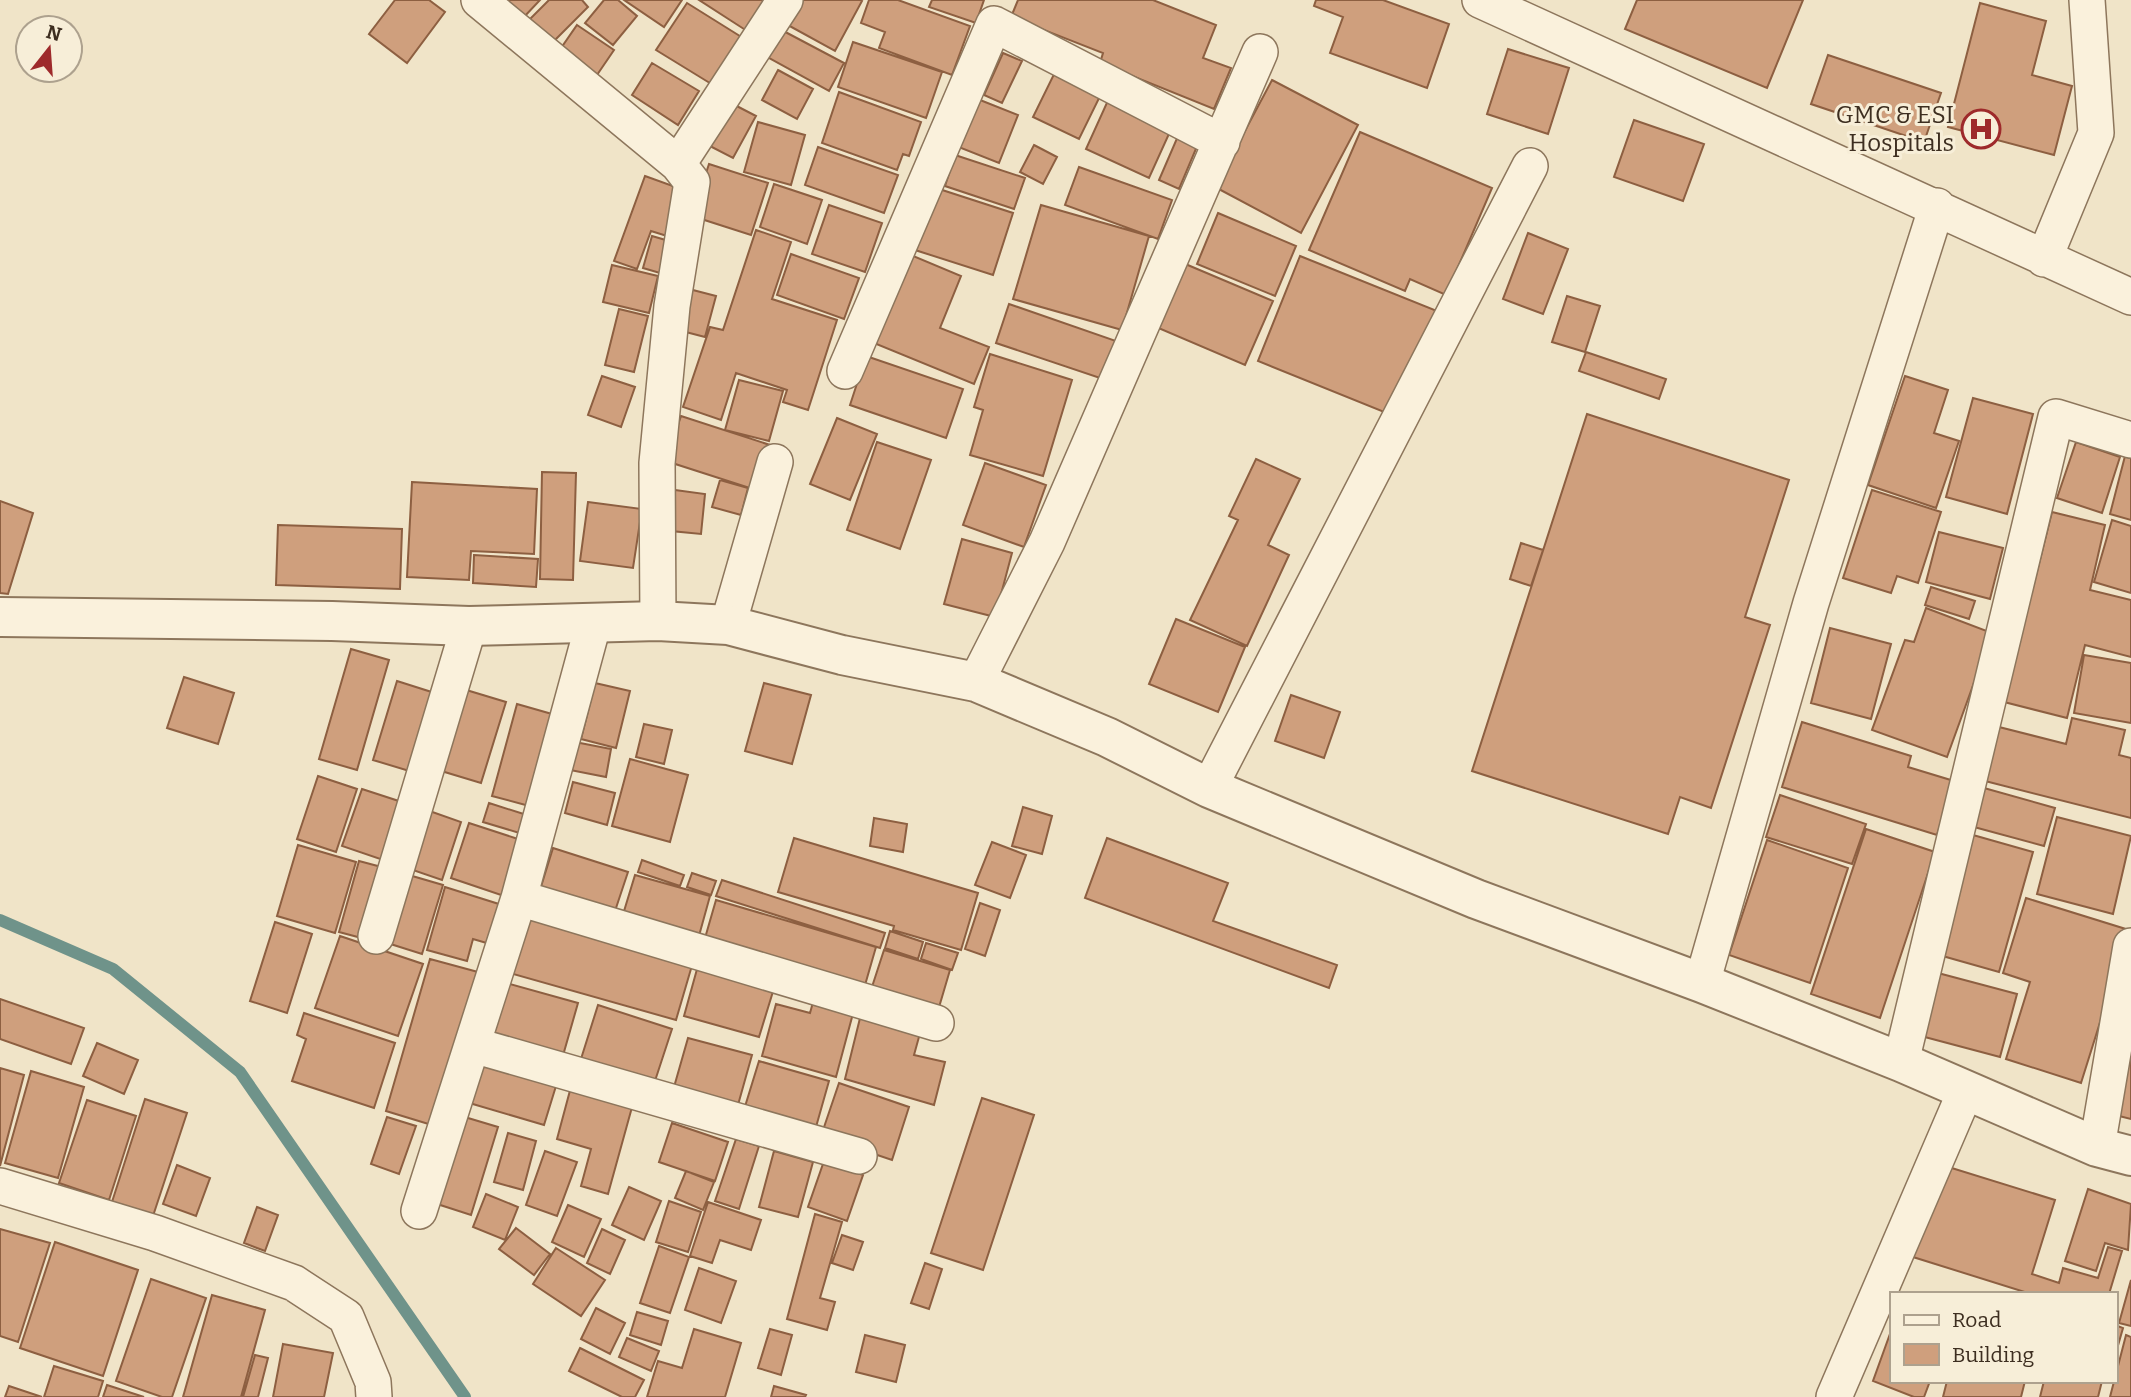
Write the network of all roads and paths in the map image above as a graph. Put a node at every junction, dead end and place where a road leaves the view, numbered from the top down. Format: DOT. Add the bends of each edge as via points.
graph roads {
  1 [pos="479,0"];
  2 [pos="785,0"];
  3 [pos="1480,0"];
  4 [pos="2087,0"];
  5 [pos="998,12"];
  6 [pos="1260,52"];
  7 [pos="1222,142"];
  8 [pos="678,164"];
  9 [pos="1530,166"];
  10 [pos="1937,206"];
  11 [pos="2044,259"];
  12 [pos="2131,297"];
  13 [pos="845,371"];
  14 [pos="2131,440"];
  15 [pos="775,462"];
  16 [pos="0,617"];
  17 [pos="658,621"];
  18 [pos="593,625"];
  19 [pos="728,625"];
  20 [pos="469,626"];
  21 [pos="976,682"];
  22 [pos="1209,788"];
  23 [pos="519,898"];
  24 [pos="376,936"];
  25 [pos="2131,946"];
  26 [pos="1703,983"];
  27 [pos="936,1023"];
  28 [pos="473,1045"];
  29 [pos="1900,1062"];
  30 [pos="1966,1090"];
  31 [pos="2114,1152"];
  32 [pos="859,1156"];
  33 [pos="0,1186"];
  34 [pos="419,1211"];
  35 [pos="373,1397"];
  36 [pos="1835,1397"];
  1 -- 8 [label="street"];
  2 -- 8 [label="street"];
  3 -- 10 [label="street"];
  4 -- 11 [label="street" via="2096,133"];
  5 -- 7 [label="street"];
  5 -- 13 [label="street"];
  6 -- 7 [label="street"];
  7 -- 21 [label="street" via="1047,542"];
  8 -- 17 [label="street" via="692,182 672,306 657,463"];
  9 -- 22 [label="street"];
  10 -- 11 [label="street"];
  10 -- 26 [label="street" via="1811,603"];
  11 -- 12 [label="street"];
  14 -- 29 [label="street" via="2056,417"];
  15 -- 19 [label="street"];
  16 -- 20 [label="street"];
  17 -- 18 [label="street"];
  17 -- 19 [label="street"];
  18 -- 20 [label="street"];
  18 -- 23 [label="street"];
  19 -- 21 [label="street" via="842,655"];
  20 -- 24 [label="street"];
  21 -- 22 [label="street" via="1107,737"];
  22 -- 26 [label="street" via="1476,899"];
  23 -- 27 [label="street"];
  23 -- 28 [label="street"];
  25 -- 31 [label="street"];
  26 -- 29 [label="street"];
  28 -- 32 [label="street"];
  28 -- 34 [label="street"];
  29 -- 30 [label="street"];
  30 -- 31 [label="street"];
  30 -- 36 [label="street"];
  33 -- 35 [label="street" via="155,1233 294,1283 346,1317 373,1382"];
}
